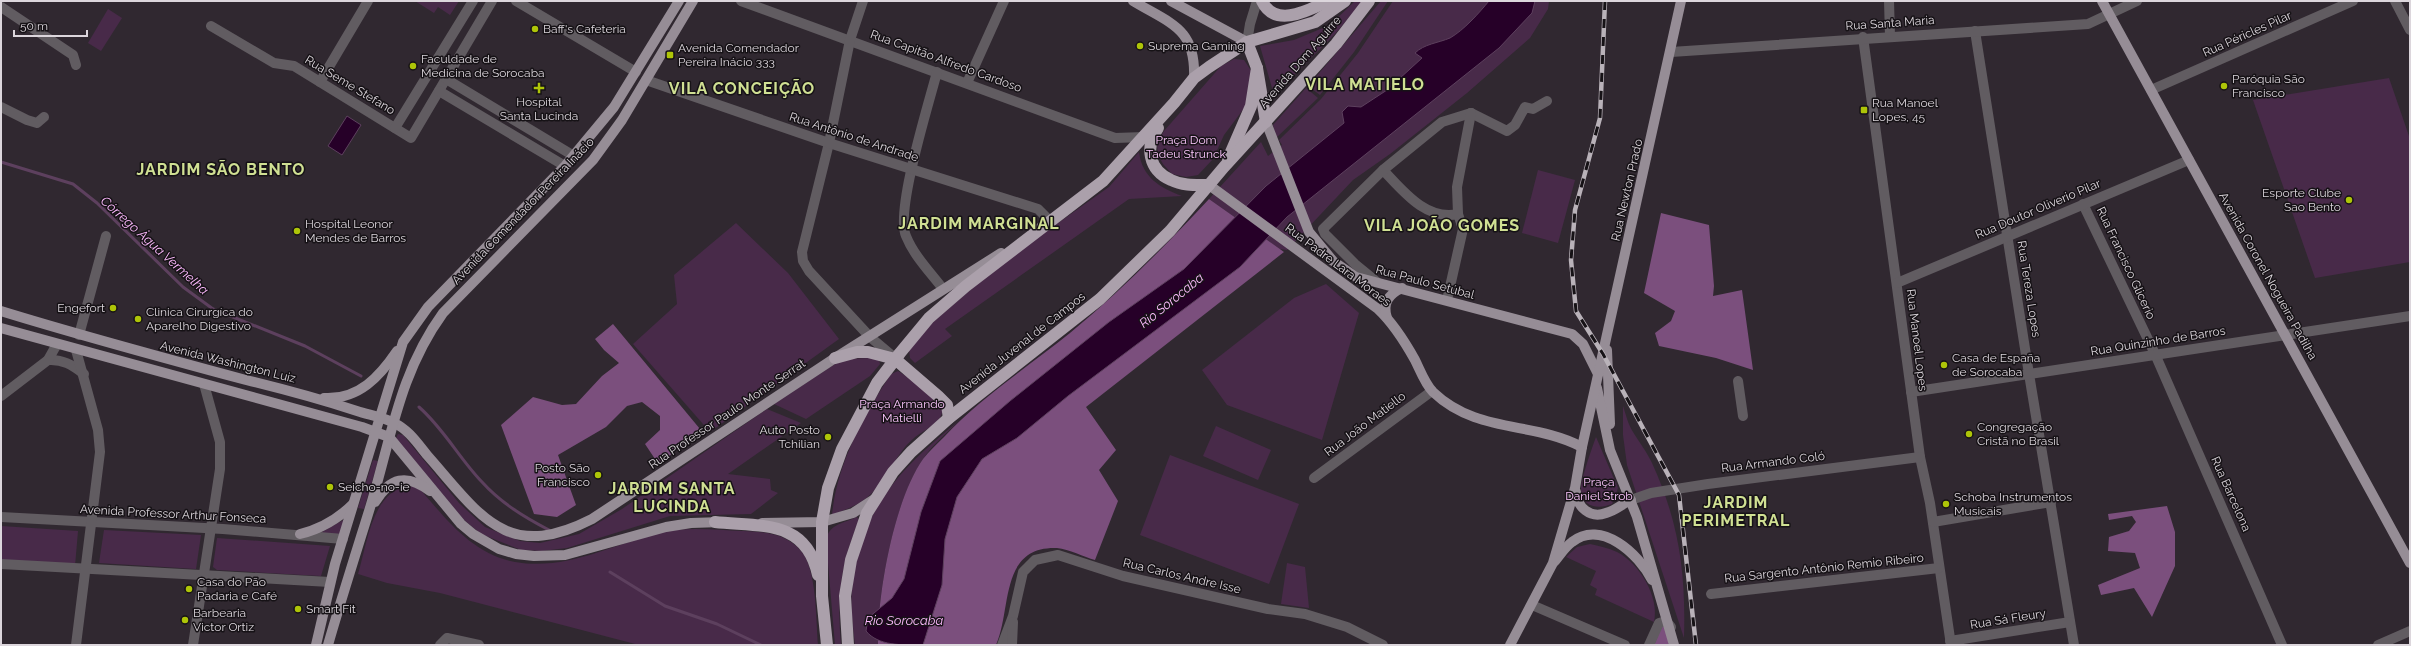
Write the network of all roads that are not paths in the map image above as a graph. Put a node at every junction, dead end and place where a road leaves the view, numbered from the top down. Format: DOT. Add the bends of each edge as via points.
graph roads {
  1 [pos="368,1"];
  2 [pos="473,1"];
  3 [pos="492,1"];
  4 [pos="516,1"];
  5 [pos="679,1"];
  6 [pos="693,1"];
  7 [pos="741,1"];
  8 [pos="863,1"];
  9 [pos="1004,1"];
  10 [pos="1133,1"];
  11 [pos="1171,1"];
  12 [pos="1256,1"];
  13 [pos="1262,1"];
  14 [pos="1328,1"];
  15 [pos="1345,1"];
  16 [pos="1369,1"];
  17 [pos="1681,1"];
  18 [pos="1889,1"];
  19 [pos="2102,1"];
  20 [pos="2137,1"];
  21 [pos="2354,1"];
  22 [pos="2395,1"];
  23 [pos="1,7"];
  24 [pos="2109,16"];
  25 [pos="210,26"];
  26 [pos="2410,30"];
  27 [pos="1975,31"];
  28 [pos="1890,36"];
  29 [pos="1863,37"];
  30 [pos="850,40"];
  31 [pos="1247,42"];
  32 [pos="1671,52"];
  33 [pos="76,64"];
  34 [pos="1258,68"];
  35 [pos="636,72"];
  36 [pos="937,72"];
  37 [pos="1194,78"];
  38 [pos="446,79"];
  39 [pos="646,80"];
  40 [pos="320,82"];
  41 [pos="967,82"];
  42 [pos="418,90"];
  43 [pos="2151,90"];
  44 [pos="436,95"];
  45 [pos="1547,101"];
  46 [pos="1174,104"];
  47 [pos="1,107"];
  48 [pos="1471,114"];
  49 [pos="44,117"];
  50 [pos="1266,122"];
  51 [pos="395,128"];
  52 [pos="1141,140"];
  53 [pos="829,143"];
  54 [pos="574,156"];
  55 [pos="2189,160"];
  56 [pos="565,166"];
  57 [pos="1224,167"];
  58 [pos="912,170"];
  59 [pos="1383,170"];
  60 [pos="1209,185"];
  61 [pos="2083,204"];
  62 [pos="1458,214"];
  63 [pos="1051,222"];
  64 [pos="106,236"];
  65 [pos="2008,236"];
  66 [pos="1026,238"];
  67 [pos="1377,282"];
  68 [pos="1897,283"];
  69 [pos="1402,288"];
  70 [pos="943,289"];
  71 [pos="1447,300"];
  72 [pos="1,312"];
  73 [pos="1387,318"];
  74 [pos="2409,319"];
  75 [pos="1,328"];
  76 [pos="78,335"];
  77 [pos="2285,335"];
  78 [pos="870,337"];
  79 [pos="1606,341"];
  80 [pos="403,342"];
  81 [pos="57,344"];
  82 [pos="1583,344"];
  83 [pos="76,350"];
  84 [pos="2155,354"];
  85 [pos="835,358"];
  86 [pos="895,359"];
  87 [pos="48,360"];
  88 [pos="84,374"];
  89 [pos="2028,374"];
  90 [pos="1597,379"];
  91 [pos="1738,381"];
  92 [pos="204,384"];
  93 [pos="1432,391"];
  94 [pos="1911,392"];
  95 [pos="1,396"];
  96 [pos="312,397"];
  97 [pos="1743,416"];
  98 [pos="380,418"];
  99 [pos="949,418"];
  100 [pos="393,422"];
  101 [pos="375,432"];
  102 [pos="388,437"];
  103 [pos="1582,447"];
  104 [pos="1610,450"];
  105 [pos="1920,458"];
  106 [pos="1314,478"];
  107 [pos="1575,488"];
  108 [pos="878,497"];
  109 [pos="442,499"];
  110 [pos="1631,500"];
  111 [pos="354,502"];
  112 [pos="2051,502"];
  113 [pos="369,511"];
  114 [pos="1,517"];
  115 [pos="715,522"];
  116 [pos="822,522"];
  117 [pos="1933,522"];
  118 [pos="91,523"];
  119 [pos="212,528"];
  120 [pos="300,534"];
  121 [pos="343,539"];
  122 [pos="354,555"];
  123 [pos="1553,563"];
  124 [pos="1,564"];
  125 [pos="2410,564"];
  126 [pos="86,568"];
  127 [pos="1939,568"];
  128 [pos="348,574"];
  129 [pos="204,575"];
  130 [pos="330,582"];
  131 [pos="1711,594"];
  132 [pos="822,596"];
  133 [pos="1532,605"];
  134 [pos="1664,605"];
  135 [pos="1013,616"];
  136 [pos="2070,622"];
  137 [pos="1671,627"];
  138 [pos="2410,631"];
  139 [pos="1950,643"];
  140 [pos="76,645"];
  141 [pos="193,645"];
  142 [pos="316,645"];
  143 [pos="328,645"];
  144 [pos="440,645"];
  145 [pos="479,645"];
  146 [pos="827,645"];
  147 [pos="848,645"];
  148 [pos="1002,645"];
  149 [pos="1012,645"];
  150 [pos="1383,645"];
  151 [pos="1510,645"];
  152 [pos="1625,645"];
  153 [pos="1649,645"];
  154 [pos="1674,645"];
  155 [pos="2074,645"];
  156 [pos="2282,645"];
  157 [pos="2378,645"];
  1 -- 40 [label="street"];
  2 -- 42 [label="street"];
  3 -- 38 [label="street"];
  4 -- 35 [label="street"];
  5 -- 35 [label="main road, Avenida Comendador Pereira Inácio"];
  6 -- 39 [label="main road, Avenida Comendador Pereira Inácio"];
  7 -- 30 [label="street, Rua Capitão Alfredo Cardoso"];
  8 -- 30 [label="street"];
  9 -- 41 [label="street"];
  10 -- 37 [label="main road" via="1176,27 1188,38 1193,50"];
  11 -- 31 [label="main road"];
  12 -- 31 [label="street"];
  13 -- 14 [label="highway" via="1267,9 1277,16 1287,16"];
  15 -- 31 [label="highway, Avenida Dom Aguirre" via="1314,22"];
  16 -- 50 [label="highway, Avenida Dom Aguirre" via="1336,44"];
  17 -- 32 [label="main road, Rua Newton Prado"];
  18 -- 28 [label="street"];
  19 -- 24 [label="main road, Avenida Coronel Nogueira Padilha"];
  20 -- 24 [label="street, Rua Santa Maria"];
  21 -- 43 [label="street, Rua Péricles Pilar"];
  22 -- 26 [label="street"];
  23 -- 33 [label="street" via="73,55"];
  24 -- 27 [label="street, Rua Santa Maria" via="2088,24"];
  24 -- 43 [label="main road, Avenida Coronel Nogueira Padilha"];
  25 -- 40 [label="street, Rua Seme Stefano" via="274,63 294,66"];
  27 -- 28 [label="street, Rua Santa Maria"];
  27 -- 65 [label="street, Rua Tereza Lopes"];
  28 -- 29 [label="street, Rua Santa Maria"];
  29 -- 32 [label="street, Rua Santa Maria"];
  29 -- 68 [label="street, Rua Manoel Lopes"];
  30 -- 36 [label="street, Rua Capitão Alfredo Cardoso"];
  30 -- 53 [label="street"];
  31 -- 34 [label="highway"];
  31 -- 37 [label="highway, Avenida Dom Aguirre" via="1224,55"];
  32 -- 79 [label="main road, Rua Newton Prado"];
  34 -- 50 [label="highway"];
  34 -- 57 [label="highway" via="1251,106"];
  35 -- 54 [label="main road, Avenida Comendador Pereira Inácio" via="614,107"];
  36 -- 41 [label="street, Rua Capitão Alfredo Cardoso"];
  36 -- 58 [label="street"];
  37 -- 46 [label="highway, Avenida Dom Aguirre"];
  38 -- 44 [label="street"];
  38 -- 54 [label="street"];
  39 -- 53 [label="street, Rua Antônio de Andrade"];
  39 -- 100 [label="main road, Avenida Comendador Pereira Inácio" via="622,120 592,160 443,313 416,356"];
  40 -- 51 [label="street, Rua Seme Stefano"];
  41 -- 52 [label="street, Rua Capitão Alfredo Cardoso" via="1115,138"];
  42 -- 44 [label="street"];
  42 -- 51 [label="street"];
  43 -- 55 [label="main road, Avenida Coronel Nogueira Padilha"];
  44 -- 51 [label="street, Rua Seme Stefano" via="411,138"];
  44 -- 56 [label="street"];
  45 -- 48 [label="street" via="1533,109 1525,107 1515,125 1507,131"];
  46 -- 52 [label="highway"];
  46 -- 60 [label="highway" via="1150,143 1149,155 1160,172 1171,180 1189,185"];
  47 -- 49 [label="street" via="37,123"];
  48 -- 59 [label="street" via="1442,122"];
  48 -- 62 [label="street" via="1458,187"];
  50 -- 57 [label="highway, Avenida Dom Aguirre"];
  50 -- 67 [label="main road, Rua Paulo Setúbal" via="1309,232 1334,261 1356,277"];
  52 -- 63 [label="highway" via="1103,181"];
  53 -- 58 [label="street, Rua Antônio de Andrade"];
  53 -- 78 [label="street" via="802,252 803,261 809,271"];
  54 -- 56 [label="main road, Avenida Comendador Pereira Inácio"];
  55 -- 61 [label="street, Rua Doutor Oliverio Pilar"];
  55 -- 77 [label="main road, Avenida Coronel Nogueira Padilha"];
  56 -- 80 [label="main road, Avenida Comendador Pereira Inácio" via="447,286"];
  57 -- 60 [label="highway, Avenida Juvenal de Campos"];
  58 -- 63 [label="street, Rua Antônio de Andrade" via="1038,209"];
  58 -- 70 [label="street" via="902,220 906,236"];
  59 -- 62 [label="street" via="1430,212 1441,215"];
  59 -- 67 [label="street" via="1323,229 1355,264"];
  60 -- 73 [label="main road, Rua Padre Lara Moraes" via="1368,300"];
  60 -- 99 [label="highway, Avenida Juvenal de Campos" via="1170,231 1100,299"];
  61 -- 65 [label="street, Rua Doutor Oliverio Pilar"];
  61 -- 84 [label="street, Rua Francisco Glicerio"];
  62 -- 71 [label="street" via="1463,229"];
  63 -- 66 [label="highway"];
  64 -- 76 [label="street"];
  65 -- 68 [label="street, Rua Doutor Oliverio Pilar"];
  65 -- 89 [label="street, Rua Tereza Lopes"];
  66 -- 70 [label="main road, Rua Professor Paulo Monte Serrat"];
  66 -- 86 [label="highway" via="928,318"];
  67 -- 69 [label="main road, Rua Paulo Setúbal"];
  68 -- 94 [label="street, Rua Manoel Lopes"];
  69 -- 71 [label="main road, Rua Paulo Setúbal"];
  69 -- 73 [label="main road" via="1392,293 1387,301"];
  70 -- 78 [label="main road, Rua Professor Paulo Monte Serrat"];
  71 -- 82 [label="main road, Rua Paulo Setúbal" via="1566,332"];
  72 -- 76 [label="main road, Avenida Washington Luiz"];
  73 -- 93 [label="main road, Rua Padre Lara Moraes" via="1413,356"];
  74 -- 77 [label="street, Rua Quinzinho de Barros"];
  75 -- 81 [label="main road"];
  76 -- 96 [label="main road, Avenida Washington Luiz"];
  77 -- 84 [label="street, Rua Quinzinho de Barros"];
  77 -- 125 [label="main road, Avenida Coronel Nogueira Padilha"];
  78 -- 85 [label="main road, Rua Professor Paulo Monte Serrat"];
  78 -- 86 [label="street"];
  79 -- 82 [label="main road" via="1594,349"];
  79 -- 90 [label="main road, Rua Newton Prado"];
  79 -- 104 [label="main road"];
  80 -- 96 [label="main road" via="382,372 366,387 349,395 332,398"];
  80 -- 98 [label="main road, Avenida Comendador Pereira Inácio"];
  81 -- 83 [label="main road"];
  81 -- 87 [label="street"];
  82 -- 90 [label="main road, Rua Paulo Setúbal"];
  83 -- 88 [label="street"];
  83 -- 92 [label="main road"];
  84 -- 89 [label="street, Rua Quinzinho de Barros"];
  84 -- 156 [label="street, Rua Barcelona"];
  85 -- 86 [label="highway" via="868,352"];
  85 -- 100 [label="main road, Rua Professor Paulo Monte Serrat" via="592,519 572,529 546,536 520,536 493,525 479,514 409,435"];
  86 -- 99 [label="highway" via="947,405"];
  86 -- 116 [label="highway" via="877,384 842,449 828,488"];
  87 -- 88 [label="street" via="58,359 73,365"];
  87 -- 95 [label="street"];
  88 -- 118 [label="street" via="98,430 100,452"];
  89 -- 94 [label="street, Rua Quinzinho de Barros"];
  89 -- 112 [label="street, Rua Tereza Lopes"];
  90 -- 103 [label="main road, Rua Newton Prado"];
  90 -- 104 [label="main road"];
  91 -- 97 [label="street"];
  92 -- 101 [label="main road"];
  92 -- 119 [label="street" via="220,442 220,469"];
  93 -- 103 [label="main road, Rua Padre Lara Moraes" via="1469,416 1567,439"];
  93 -- 106 [label="street, Rua João Matiello"];
  94 -- 105 [label="street, Rua Manoel Lopes"];
  96 -- 98 [label="main road, Avenida Washington Luiz"];
  98 -- 100 [label="main road"];
  98 -- 101 [label="main road, Avenida Comendador Pereira Inácio"];
  99 -- 108 [label="highway, Avenida Juvenal de Campos" via="893,472"];
  100 -- 102 [label="main road, Avenida Comendador Pereira Inácio"];
  101 -- 102 [label="main road"];
  101 -- 111 [label="main road, Avenida Comendador Pereira Inácio"];
  102 -- 109 [label="main road"];
  102 -- 113 [label="main road, Avenida Comendador Pereira Inácio"];
  103 -- 107 [label="main road, Rua Newton Prado"];
  104 -- 110 [label="main road"];
  105 -- 110 [label="street, Rua Armando Coló" via="1708,484 1651,493"];
  105 -- 117 [label="street, Rua Manoel Lopes"];
  107 -- 110 [label="main road" via="1578,503 1583,509 1597,515"];
  107 -- 123 [label="main road, Rua Newton Prado"];
  108 -- 116 [label="main road" via="853,513"];
  108 -- 147 [label="highway, Avenida Juvenal de Campos" via="861,528 851,560 845,596"];
  109 -- 113 [label="main road" via="424,486 400,480 383,488"];
  109 -- 115 [label="main road" via="461,524 487,543 516,554 534,556 565,554 666,527"];
  110 -- 134 [label="main road"];
  111 -- 120 [label="main road" via="336,519"];
  111 -- 121 [label="main road, Avenida Comendador Pereira Inácio"];
  112 -- 117 [label="street"];
  112 -- 136 [label="street, Rua Tereza Lopes"];
  113 -- 122 [label="main road, Avenida Comendador Pereira Inácio"];
  114 -- 118 [label="street, Avenida Professor Arthur Fonseca"];
  115 -- 116 [label="main road"];
  115 -- 132 [label="highway" via="780,529 793,534 810,551"];
  116 -- 132 [label="highway"];
  117 -- 127 [label="street, Rua Manoel Lopes"];
  118 -- 119 [label="street, Avenida Professor Arthur Fonseca"];
  118 -- 126 [label="street"];
  119 -- 120 [label="street, Avenida Professor Arthur Fonseca"];
  119 -- 129 [label="street"];
  120 -- 121 [label="street, Avenida Professor Arthur Fonseca"];
  121 -- 122 [label="main road"];
  121 -- 130 [label="main road, Avenida Comendador Pereira Inácio"];
  122 -- 128 [label="main road, Avenida Comendador Pereira Inácio"];
  123 -- 133 [label="main road"];
  123 -- 134 [label="main road" via="1572,542 1588,534 1609,538 1631,551 1644,565"];
  124 -- 126 [label="street"];
  126 -- 129 [label="street"];
  126 -- 140 [label="street"];
  127 -- 131 [label="street, Rua Sargento Antônio Remio Ribeiro"];
  127 -- 139 [label="street, Rua Manoel Lopes"];
  128 -- 130 [label="main road"];
  128 -- 143 [label="main road, Avenida Comendador Pereira Inácio"];
  129 -- 130 [label="street"];
  129 -- 141 [label="street"];
  130 -- 142 [label="main road, Avenida Comendador Pereira Inácio"];
  132 -- 146 [label="highway"];
  133 -- 151 [label="main road"];
  133 -- 152 [label="street"];
  134 -- 137 [label="main road"];
  135 -- 148 [label="street, Rua Carlos Andre Isse"];
  135 -- 149 [label="street, Rua Carlos Andre Isse"];
  135 -- 150 [label="street, Rua Carlos Andre Isse" via="1023,572 1035,560 1058,555 1123,576 1268,609 1305,614 1347,627"];
  136 -- 139 [label="street, Rua Sá Fleury"];
  136 -- 155 [label="street, Rua Tereza Lopes"];
  137 -- 153 [label="street" via="1666,621 1659,623"];
  137 -- 154 [label="main road"];
  138 -- 157 [label="street"];
  144 -- 145 [label="street" via="444,639 450,638"];
}
